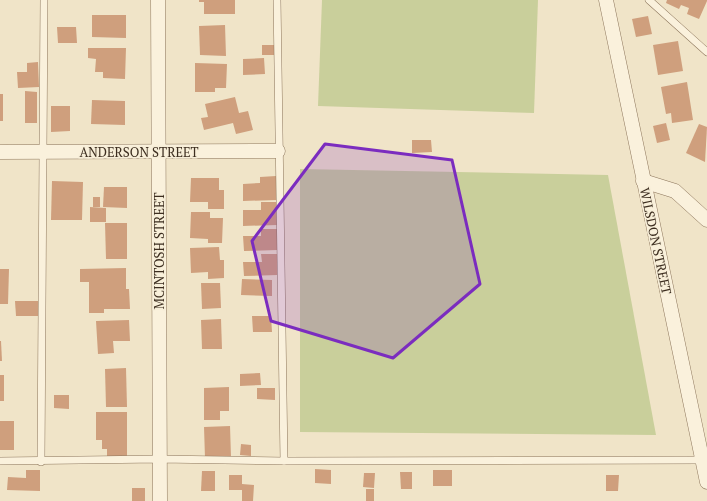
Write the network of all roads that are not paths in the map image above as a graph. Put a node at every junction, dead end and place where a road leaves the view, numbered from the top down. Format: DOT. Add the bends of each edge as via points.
graph roads {
  1 [pos="44,0"];
  2 [pos="158,0"];
  3 [pos="277,0"];
  4 [pos="606,0"];
  5 [pos="649,0"];
  6 [pos="707,52"];
  7 [pos="278,151"];
  8 [pos="0,152"];
  9 [pos="44,152"];
  10 [pos="158,152"];
  11 [pos="643,181"];
  12 [pos="707,220"];
  13 [pos="160,459"];
  14 [pos="701,460"];
  15 [pos="0,461"];
  16 [pos="284,461"];
  17 [pos="41,462"];
  18 [pos="706,478"];
  19 [pos="160,501"];
  1 -- 9 [label="lane"];
  2 -- 10 [label="street, MCINTOSH STREET"];
  3 -- 7 [label="lane"];
  4 -- 11 [label="street, WILSDON STREET"];
  5 -- 6 [label="lane"];
  7 -- 10 [label="street, ANDERSON STREET"];
  7 -- 16 [label="lane"];
  8 -- 9 [label="street, ANDERSON STREET"];
  9 -- 10 [label="street, ANDERSON STREET"];
  9 -- 17 [label="lane"];
  10 -- 13 [label="street, MCINTOSH STREET"];
  11 -- 12 [label="street" via="675,191"];
  11 -- 14 [label="street, WILSDON STREET"];
  13 -- 16 [label="lane"];
  13 -- 17 [label="lane"];
  13 -- 19 [label="street, MCINTOSH STREET"];
  14 -- 16 [label="lane"];
  14 -- 18 [label="street, WILSDON STREET"];
  15 -- 17 [label="lane"];
}
